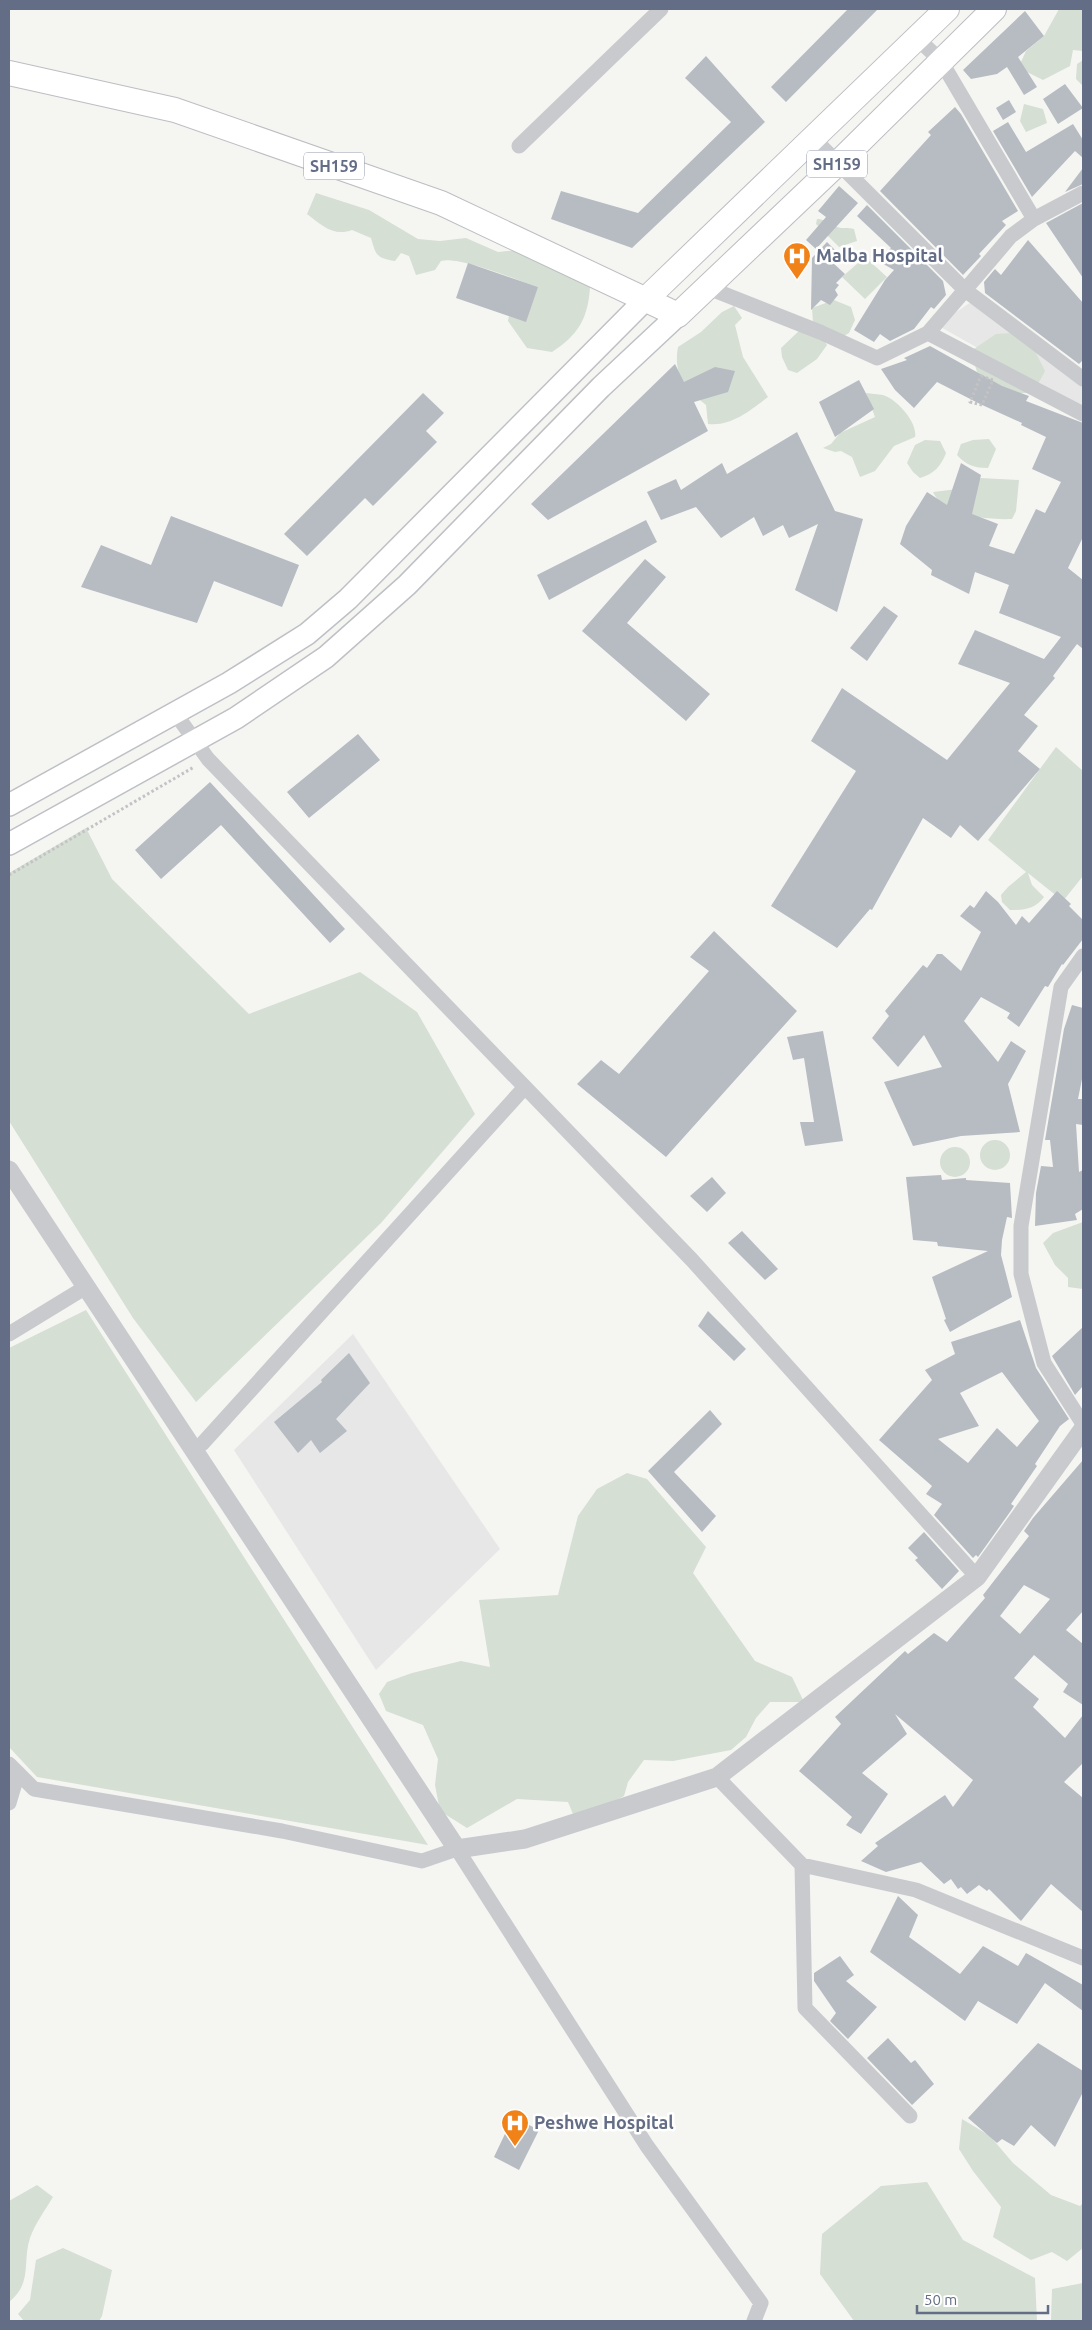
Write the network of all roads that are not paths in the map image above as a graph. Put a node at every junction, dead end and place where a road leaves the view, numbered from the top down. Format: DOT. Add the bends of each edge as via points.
graph roads {
  1 [pos="661,9"];
  2 [pos="947,9"];
  3 [pos="994,9"];
  4 [pos="916,38"];
  5 [pos="941,61"];
  6 [pos="9,74"];
  7 [pos="813,138"];
  8 [pos="519,146"];
  9 [pos="838,163"];
  10 [pos="1083,193"];
  11 [pos="1034,219"];
  12 [pos="706,287"];
  13 [pos="965,290"];
  14 [pos="645,300"];
  15 [pos="678,315"];
  16 [pos="928,333"];
  17 [pos="1082,376"];
  18 [pos="1083,414"];
  19 [pos="307,634"];
  20 [pos="326,657"];
  21 [pos="175,713"];
  22 [pos="193,741"];
  23 [pos="9,805"];
  24 [pos="9,844"];
  25 [pos="1083,956"];
  26 [pos="525,1087"];
  27 [pos="9,1170"];
  28 [pos="86,1287"];
  29 [pos="9,1334"];
  30 [pos="1083,1424"];
  31 [pos="1083,1429"];
  32 [pos="202,1444"];
  33 [pos="977,1577"];
  34 [pos="13,1769"];
  35 [pos="717,1776"];
  36 [pos="9,1803"];
  37 [pos="457,1849"];
  38 [pos="802,1865"];
  39 [pos="1083,1958"];
  40 [pos="910,2116"];
  41 [pos="754,2321"];
  1 -- 8 [label="street"];
  2 -- 4 [label="main road, SH159"];
  3 -- 5 [label="main road, SH159"];
  4 -- 5 [label="street"];
  4 -- 7 [label="main road, SH159"];
  5 -- 9 [label="main road, SH159"];
  5 -- 11 [label="street"];
  6 -- 14 [label="main road, SH159" via="175,110 441,203"];
  7 -- 9 [label="street"];
  7 -- 14 [label="main road, SH159"];
  9 -- 12 [label="main road, SH159"];
  9 -- 13 [label="street"];
  10 -- 11 [label="street"];
  11 -- 13 [label="street" via="1011,236"];
  12 -- 15 [label="main road, SH159"];
  12 -- 16 [label="street" via="877,358"];
  13 -- 16 [label="street"];
  13 -- 17 [label="street"];
  14 -- 15 [label="main road, SH159"];
  14 -- 19 [label="main road" via="348,599"];
  15 -- 20 [label="main road" via="601,388 407,585"];
  16 -- 18 [label="street"];
  19 -- 20 [label="main road"];
  19 -- 21 [label="main road"];
  20 -- 22 [label="main road" via="236,718"];
  21 -- 22 [label="street"];
  21 -- 23 [label="main road"];
  22 -- 24 [label="main road"];
  22 -- 26 [label="street"];
  25 -- 30 [label="street" via="1061,987 1021,1226 1021,1274 1044,1363"];
  26 -- 32 [label="street"];
  26 -- 33 [label="street" via="692,1260"];
  27 -- 28 [label="street"];
  28 -- 29 [label="street"];
  28 -- 37 [label="street"];
  31 -- 33 [label="street"];
  33 -- 35 [label="street"];
  34 -- 36 [label="street"];
  34 -- 37 [label="street" via="34,1789 282,1831 422,1862"];
  35 -- 37 [label="street" via="525,1839"];
  35 -- 38 [label="street"];
  37 -- 41 [label="street" via="647,2146 761,2303"];
  38 -- 39 [label="street" via="916,1890"];
  38 -- 40 [label="street" via="806,2008"];
}
